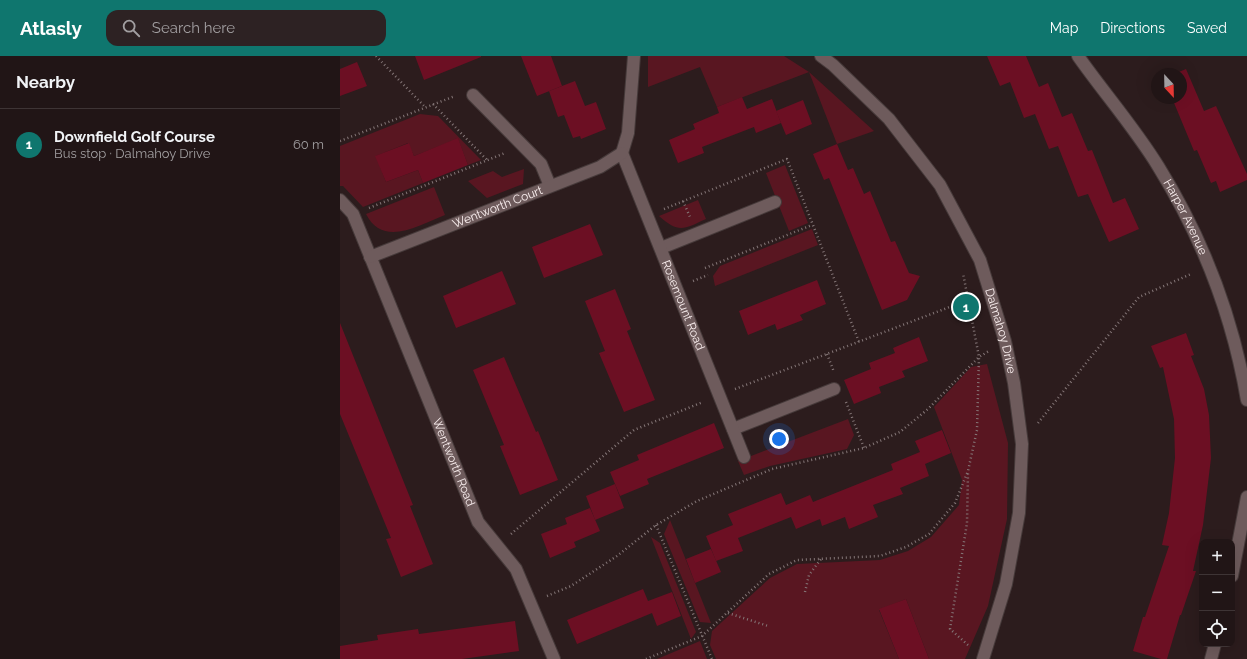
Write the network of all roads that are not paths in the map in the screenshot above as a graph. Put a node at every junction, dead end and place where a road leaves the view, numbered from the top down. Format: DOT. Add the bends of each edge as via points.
graph roads {
  1 [pos="634,56"];
  2 [pos="821,56"];
  3 [pos="1078,56"];
  4 [pos="473,95"];
  5 [pos="622,153"];
  6 [pos="550,186"];
  7 [pos="340,200"];
  8 [pos="775,202"];
  9 [pos="661,248"];
  10 [pos="370,257"];
  11 [pos="834,389"];
  12 [pos="1247,400"];
  13 [pos="733,429"];
  14 [pos="744,457"];
  15 [pos="1247,497"];
  16 [pos="1232,575"];
  17 [pos="1214,647"];
  18 [pos="554,659"];
  19 [pos="983,659"];
  20 [pos="1211,659"];
  1 -- 5 [label="street" via="628,133"];
  2 -- 19 [label="street, Dalmahoy Drive" via="894,125 940,185 980,260 1005,341 1014,383 1022,444 1019,513 1006,584"];
  3 -- 12 [label="street, Harper Avenue" via="1118,107 1158,166 1187,217 1227,315"];
  4 -- 6 [label="street" via="541,164"];
  5 -- 6 [label="street, Wentworth Court" via="600,166"];
  5 -- 9 [label="street, Rosemount Road"];
  6 -- 10 [label="street, Wentworth Court"];
  7 -- 10 [label="street, Wentworth Road" via="353,214"];
  8 -- 9 [label="street"];
  9 -- 13 [label="street, Rosemount Road"];
  10 -- 18 [label="street, Wentworth Road" via="478,522 516,569"];
  11 -- 13 [label="street"];
  13 -- 14 [label="street, Rosemount Road"];
  15 -- 16 [label="street"];
  17 -- 20 [label="street"];
}
